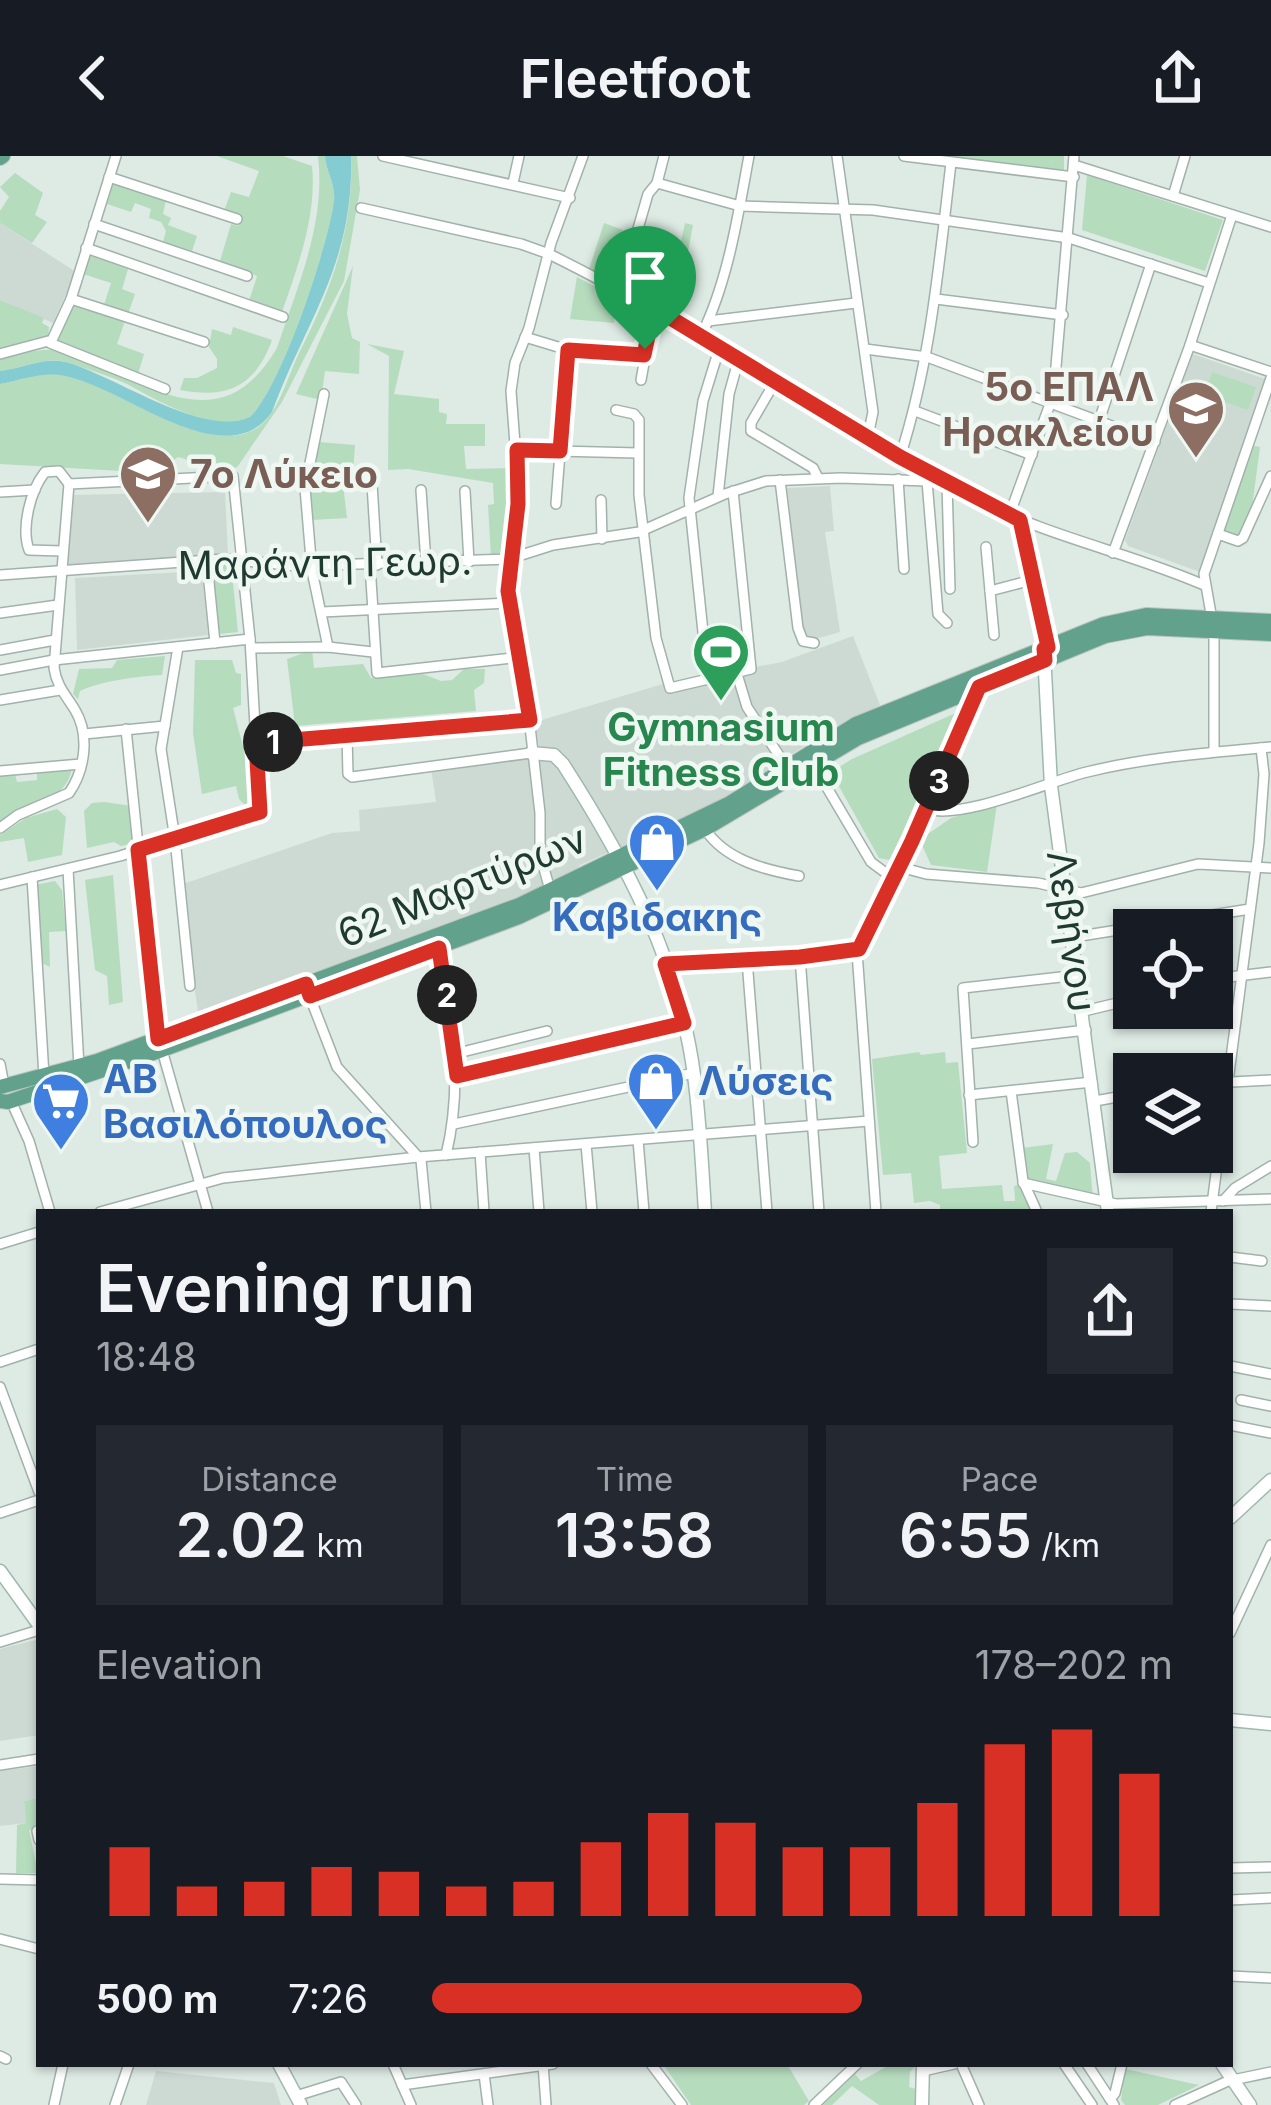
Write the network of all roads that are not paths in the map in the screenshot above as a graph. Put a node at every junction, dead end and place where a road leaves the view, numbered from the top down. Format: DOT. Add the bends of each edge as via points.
graph roads {
  1 [pos="116,156"];
  2 [pos="383,156"];
  3 [pos="519,156"];
  4 [pos="583,156"];
  5 [pos="664,156"];
  6 [pos="748,156"];
  7 [pos="837,156"];
  8 [pos="904,156"];
  9 [pos="1185,156"];
  10 [pos="951,163"];
  11 [pos="1074,166"];
  12 [pos="109,177"];
  13 [pos="513,183"];
  14 [pos="657,183"];
  15 [pos="1173,196"];
  16 [pos="570,198"];
  17 [pos="740,206"];
  18 [pos="842,207"];
  19 [pos="362,208"];
  20 [pos="1232,215"];
  21 [pos="944,218"];
  22 [pos="237,219"];
  23 [pos="94,224"];
  24 [pos="1271,227"];
  25 [pos="1069,238"];
  26 [pos="86,248"];
  27 [pos="549,254"];
  28 [pos="1151,264"];
  29 [pos="247,275"];
  30 [pos="1209,283"];
  31 [pos="620,292"];
  32 [pos="71,298"];
  33 [pos="936,299"];
  34 [pos="856,303"];
  35 [pos="654,308"];
  36 [pos="1063,315"];
  37 [pos="284,317"];
  38 [pos="708,321"];
  39 [pos="701,335"];
  40 [pos="525,337"];
  41 [pos="204,342"];
  42 [pos="50,343"];
  43 [pos="1190,345"];
  44 [pos="720,346"];
  45 [pos="865,349"];
  46 [pos="568,350"];
  47 [pos="0,354"];
  48 [pos="644,355"];
  49 [pos="927,357"];
  50 [pos="739,358"];
  51 [pos="1271,375"];
  52 [pos="641,380"];
  53 [pos="776,380"];
  54 [pos="165,389"];
  55 [pos="324,394"];
  56 [pos="1050,404"];
  57 [pos="616,410"];
  58 [pos="915,411"];
  59 [pos="1099,422"];
  60 [pos="1256,427"];
  61 [pos="1271,432"];
  62 [pos="868,436"];
  63 [pos="1155,442"];
  64 [pos="517,450"];
  65 [pos="560,451"];
  66 [pos="638,452"];
  67 [pos="896,454"];
  68 [pos="1032,455"];
  69 [pos="1271,476"];
  70 [pos="818,478"];
  71 [pos="898,478"];
  72 [pos="930,478"];
  73 [pos="780,480"];
  74 [pos="68,484"];
  75 [pos="372,484"];
  76 [pos="947,484"];
  77 [pos="34,490"];
  78 [pos="421,490"];
  79 [pos="734,490"];
  80 [pos="465,491"];
  81 [pos="0,492"];
  82 [pos="718,496"];
  83 [pos="601,500"];
  84 [pos="556,504"];
  85 [pos="688,510"];
  86 [pos="1015,518"];
  87 [pos="644,531"];
  88 [pos="1218,534"];
  89 [pos="602,539"];
  90 [pos="986,548"];
  91 [pos="62,551"];
  92 [pos="1113,553"];
  93 [pos="509,559"];
  94 [pos="207,562"];
  95 [pos="243,562"];
  96 [pos="469,562"];
  97 [pos="426,563"];
  98 [pos="374,565"];
  99 [pos="312,566"];
  100 [pos="904,569"];
  101 [pos="61,570"];
  102 [pos="0,574"];
  103 [pos="1032,580"];
  104 [pos="1204,585"];
  105 [pos="950,589"];
  106 [pos="990,591"];
  107 [pos="509,603"];
  108 [pos="58,605"];
  109 [pos="371,609"];
  110 [pos="322,612"];
  111 [pos="0,613"];
  112 [pos="1271,621"];
  113 [pos="947,623"];
  114 [pos="1214,624"];
  115 [pos="1271,634"];
  116 [pos="994,635"];
  117 [pos="55,640"];
  118 [pos="215,643"];
  119 [pos="250,643"];
  120 [pos="814,643"];
  121 [pos="178,647"];
  122 [pos="328,647"];
  123 [pos="0,650"];
  124 [pos="373,652"];
  125 [pos="1046,652"];
  126 [pos="522,656"];
  127 [pos="54,660"];
  128 [pos="0,670"];
  129 [pos="737,674"];
  130 [pos="708,680"];
  131 [pos="979,687"];
  132 [pos="60,690"];
  133 [pos="0,700"];
  134 [pos="530,720"];
  135 [pos="165,726"];
  136 [pos="126,729"];
  137 [pos="84,734"];
  138 [pos="347,736"];
  139 [pos="256,743"];
  140 [pos="1266,747"];
  141 [pos="1214,750"];
  142 [pos="531,753"];
  143 [pos="81,764"];
  144 [pos="813,764"];
  145 [pos="0,771"];
  146 [pos="789,772"];
  147 [pos="1268,774"];
  148 [pos="1051,786"];
  149 [pos="927,809"];
  150 [pos="0,828"];
  151 [pos="705,829"];
  152 [pos="175,839"];
  153 [pos="138,850"];
  154 [pos="624,862"];
  155 [pos="1256,866"];
  156 [pos="900,867"];
  157 [pos="1271,868"];
  158 [pos="68,869"];
  159 [pos="800,876"];
  160 [pos="32,878"];
  161 [pos="894,879"];
  162 [pos="0,885"];
  163 [pos="1066,889"];
  164 [pos="550,890"];
  165 [pos="1250,909"];
  166 [pos="1074,937"];
  167 [pos="439,948"];
  168 [pos="857,952"];
  169 [pos="800,957"];
  170 [pos="747,960"];
  171 [pos="665,964"];
  172 [pos="1271,972"];
  173 [pos="1241,973"];
  174 [pos="1079,975"];
  175 [pos="1233,975"];
  176 [pos="190,986"];
  177 [pos="308,990"];
  178 [pos="1113,1004"];
  179 [pos="1084,1011"];
  180 [pos="684,1023"];
  181 [pos="1086,1030"];
  182 [pos="547,1031"];
  183 [pos="160,1044"];
  184 [pos="968,1044"];
  185 [pos="1231,1053"];
  186 [pos="454,1054"];
  187 [pos="0,1064"];
  188 [pos="79,1067"];
  189 [pos="694,1073"];
  190 [pos="44,1076"];
  191 [pos="457,1076"];
  192 [pos="1271,1080"];
  193 [pos="1092,1082"];
  194 [pos="1233,1082"];
  195 [pos="1011,1090"];
  196 [pos="4,1095"];
  197 [pos="969,1095"];
  198 [pos="1113,1098"];
  199 [pos="1095,1101"];
  200 [pos="869,1121"];
  201 [pos="454,1124"];
  202 [pos="813,1126"];
  203 [pos="760,1130"];
  204 [pos="699,1134"];
  205 [pos="638,1140"];
  206 [pos="973,1142"];
  207 [pos="586,1144"];
  208 [pos="534,1148"];
  209 [pos="480,1152"];
  210 [pos="446,1155"];
  211 [pos="418,1157"];
  212 [pos="1271,1166"];
  213 [pos="1218,1173"];
  214 [pos="199,1181"];
  215 [pos="1023,1183"];
  216 [pos="1271,1199"];
  217 [pos="1215,1204"];
  218 [pos="1107,1208"];
  219 [pos="49,1209"];
  220 [pos="110,1209"];
  221 [pos="207,1209"];
  222 [pos="426,1209"];
  223 [pos="484,1209"];
  224 [pos="539,1209"];
  225 [pos="592,1209"];
  226 [pos="644,1209"];
  227 [pos="705,1209"];
  228 [pos="767,1209"];
  229 [pos="819,1209"];
  230 [pos="876,1209"];
  231 [pos="1036,1209"];
  232 [pos="36,1233"];
  233 [pos="0,1244"];
  234 [pos="1233,1258"];
  235 [pos="1262,1261"];
  236 [pos="1233,1304"];
  237 [pos="1271,1306"];
  238 [pos="36,1350"];
  239 [pos="0,1362"];
  240 [pos="1233,1367"];
  241 [pos="1271,1374"];
  242 [pos="0,1387"];
  243 [pos="1241,1400"];
  244 [pos="1271,1406"];
  245 [pos="1233,1425"];
  246 [pos="1271,1433"];
  247 [pos="1271,1480"];
  248 [pos="36,1488"];
  249 [pos="36,1497"];
  250 [pos="0,1513"];
  251 [pos="1233,1515"];
  252 [pos="1271,1546"];
  253 [pos="0,1570"];
  254 [pos="36,1623"];
  255 [pos="1233,1627"];
  256 [pos="36,1628"];
  257 [pos="0,1642"];
  258 [pos="1233,1720"];
  259 [pos="1271,1724"];
  260 [pos="36,1759"];
  261 [pos="0,1765"];
  262 [pos="1271,1867"];
  263 [pos="1233,1868"];
  264 [pos="0,1879"];
  265 [pos="36,1880"];
  266 [pos="1271,1898"];
  267 [pos="1233,1900"];
  268 [pos="0,1939"];
  269 [pos="36,1948"];
  270 [pos="1233,1976"];
  271 [pos="1270,1978"];
  272 [pos="1271,1992"];
  273 [pos="62,2067"];
  274 [pos="128,2067"];
  275 [pos="281,2067"];
  276 [pos="394,2067"];
  277 [pos="530,2067"];
  278 [pos="543,2067"];
  279 [pos="653,2067"];
  280 [pos="850,2067"];
  281 [pos="960,2067"];
  282 [pos="1066,2067"];
  283 [pos="1089,2067"];
  284 [pos="1121,2067"];
  285 [pos="1224,2067"];
  286 [pos="923,2068"];
  287 [pos="1271,2072"];
  288 [pos="484,2074"];
  289 [pos="1232,2079"];
  290 [pos="402,2085"];
  291 [pos="299,2100"];
  292 [pos="1112,2102"];
  293 [pos="54,2105"];
  294 [pos="115,2105"];
  295 [pos="356,2105"];
  296 [pos="411,2105"];
  297 [pos="488,2105"];
  298 [pos="546,2105"];
  299 [pos="682,2105"];
  300 [pos="814,2105"];
  301 [pos="922,2105"];
  302 [pos="979,2105"];
  303 [pos="1092,2105"];
  304 [pos="1175,2105"];
  305 [pos="1250,2105"];
  1 -- 12 [label="street"];
  2 -- 13 [label="street"];
  3 -- 13 [label="street"];
  4 -- 16 [label="street"];
  5 -- 14 [label="street"];
  6 -- 17 [label="street"];
  7 -- 18 [label="street"];
  8 -- 10 [label="street"];
  9 -- 15 [label="street"];
  10 -- 11 [label="street"];
  10 -- 21 [label="street"];
  11 -- 15 [label="street"];
  11 -- 25 [label="street"];
  12 -- 22 [label="street"];
  12 -- 23 [label="street"];
  13 -- 16 [label="street"];
  14 -- 17 [label="street"];
  14 -- 31 [label="street"];
  15 -- 20 [label="street"];
  16 -- 27 [label="street"];
  17 -- 18 [label="street"];
  17 -- 38 [label="street"];
  18 -- 21 [label="street"];
  18 -- 34 [label="street"];
  19 -- 27 [label="street"];
  20 -- 24 [label="street"];
  20 -- 30 [label="street"];
  21 -- 25 [label="street"];
  21 -- 33 [label="street"];
  23 -- 26 [label="street"];
  23 -- 29 [label="street"];
  25 -- 28 [label="street"];
  25 -- 36 [label="street"];
  26 -- 32 [label="street"];
  26 -- 37 [label="street"];
  27 -- 31 [label="street"];
  27 -- 40 [label="street"];
  28 -- 30 [label="street"];
  28 -- 59 [label="street"];
  30 -- 43 [label="street"];
  31 -- 35 [label="street"];
  32 -- 41 [label="street"];
  32 -- 42 [label="street"];
  33 -- 36 [label="street"];
  33 -- 49 [label="street"];
  34 -- 38 [label="street"];
  34 -- 45 [label="street"];
  35 -- 39 [label="street"];
  35 -- 48 [label="street"];
  36 -- 56 [label="street"];
  38 -- 39 [label="street"];
  39 -- 44 [label="street"];
  40 -- 46 [label="street"];
  40 -- 64 [label="street" via="511,391"];
  42 -- 47 [label="street"];
  42 -- 54 [label="street"];
  43 -- 51 [label="street"];
  43 -- 63 [label="street"];
  44 -- 50 [label="street"];
  44 -- 85 [label="street" via="703,401"];
  45 -- 49 [label="street"];
  45 -- 62 [label="street"];
  46 -- 48 [label="street"];
  46 -- 65 [label="street"];
  48 -- 52 [label="street"];
  49 -- 56 [label="street"];
  49 -- 58 [label="street"];
  50 -- 53 [label="street"];
  50 -- 82 [label="street"];
  51 -- 60 [label="street"];
  53 -- 62 [label="street"];
  53 -- 70 [label="street" via="751,431"];
  55 -- 99 [label="street" via="305,484"];
  56 -- 59 [label="street"];
  56 -- 68 [label="street"];
  57 -- 66 [label="street" via="637,416"];
  58 -- 67 [label="street"];
  58 -- 68 [label="street"];
  59 -- 63 [label="street"];
  60 -- 61 [label="street"];
  60 -- 88 [label="street"];
  62 -- 67 [label="street"];
  63 -- 92 [label="street"];
  64 -- 65 [label="street"];
  64 -- 93 [label="street"];
  65 -- 66 [label="street"];
  65 -- 84 [label="street"];
  66 -- 87 [label="street"];
  67 -- 72 [label="street"];
  68 -- 86 [label="street"];
  69 -- 88 [label="street" via="1244,538"];
  70 -- 71 [label="street, Μαράντη Γεωρ."];
  70 -- 73 [label="street, Μαράντη Γεωρ."];
  71 -- 72 [label="street, Μαράντη Γεωρ."];
  71 -- 100 [label="street"];
  72 -- 76 [label="street"];
  72 -- 113 [label="street" via="938,614"];
  73 -- 79 [label="street, Μαράντη Γεωρ."];
  73 -- 120 [label="street" via="798,628 803,641"];
  74 -- 77 [label="street" via="48,470"];
  74 -- 91 [label="street"];
  74 -- 95 [label="street" via="233,476"];
  75 -- 98 [label="street"];
  76 -- 86 [label="street"];
  76 -- 105 [label="street"];
  77 -- 81 [label="street"];
  77 -- 91 [label="street" via="27,548"];
  78 -- 97 [label="street"];
  79 -- 82 [label="street, Μαράντη Γεωρ."];
  79 -- 129 [label="street" via="752,662"];
  80 -- 96 [label="street"];
  82 -- 85 [label="street, Μαράντη Γεωρ."];
  83 -- 89 [label="street"];
  85 -- 87 [label="street, Μαράντη Γεωρ."];
  85 -- 130 [label="street"];
  86 -- 92 [label="street"];
  86 -- 103 [label="street"];
  87 -- 89 [label="street, Μαράντη Γεωρ."];
  87 -- 130 [label="street" via="668,687"];
  88 -- 104 [label="street"];
  89 -- 93 [label="street, Μαράντη Γεωρ."];
  90 -- 106 [label="street"];
  91 -- 101 [label="street"];
  92 -- 104 [label="street"];
  93 -- 96 [label="street, Μαράντη Γεωρ."];
  93 -- 107 [label="street"];
  94 -- 95 [label="street, Μαράντη Γεωρ."];
  94 -- 101 [label="street, Μαράντη Γεωρ."];
  94 -- 118 [label="street"];
  95 -- 99 [label="street, Μαράντη Γεωρ."];
  95 -- 119 [label="street"];
  96 -- 97 [label="street, Μαράντη Γεωρ."];
  97 -- 98 [label="street, Μαράντη Γεωρ."];
  98 -- 99 [label="street, Μαράντη Γεωρ."];
  98 -- 109 [label="street"];
  99 -- 110 [label="street"];
  101 -- 102 [label="street, Μαράντη Γεωρ."];
  101 -- 108 [label="street"];
  103 -- 106 [label="street"];
  103 -- 125 [label="street"];
  104 -- 114 [label="street"];
  106 -- 116 [label="street"];
  107 -- 109 [label="street"];
  107 -- 126 [label="street"];
  108 -- 111 [label="street"];
  108 -- 117 [label="street"];
  109 -- 110 [label="street"];
  109 -- 124 [label="street"];
  110 -- 122 [label="street"];
  112 -- 114 [label="main road, 62 Μαρτύρων"];
  114 -- 115 [label="main road, 62 Μαρτύρων"];
  114 -- 125 [label="main road, 62 Μαρτύρων" via="1122,618"];
  114 -- 141 [label="street"];
  117 -- 123 [label="street"];
  117 -- 127 [label="street"];
  118 -- 119 [label="street"];
  118 -- 121 [label="street"];
  119 -- 122 [label="street"];
  119 -- 139 [label="street"];
  121 -- 127 [label="street"];
  121 -- 135 [label="street"];
  122 -- 124 [label="street"];
  124 -- 126 [label="street" via="377,673"];
  125 -- 131 [label="main road, 62 Μαρτύρων"];
  125 -- 146 [label="main road, 62 Μαρτύρων" via="856,724"];
  125 -- 148 [label="street, Λεβήνου"];
  126 -- 134 [label="street"];
  127 -- 128 [label="street"];
  127 -- 132 [label="street"];
  129 -- 130 [label="street"];
  129 -- 146 [label="street" via="747,707"];
  131 -- 144 [label="main road, 62 Μαρτύρων"];
  131 -- 149 [label="street"];
  132 -- 133 [label="street"];
  132 -- 137 [label="street"];
  134 -- 138 [label="street"];
  134 -- 142 [label="street"];
  135 -- 136 [label="street"];
  135 -- 152 [label="street" via="161,749"];
  136 -- 137 [label="street"];
  136 -- 153 [label="street"];
  137 -- 143 [label="street"];
  138 -- 139 [label="street"];
  138 -- 142 [label="street" via="352,776"];
  139 -- 152 [label="street" via="260,812"];
  140 -- 141 [label="street"];
  140 -- 147 [label="street"];
  141 -- 148 [label="street" via="1089,771"];
  142 -- 154 [label="street" via="560,760"];
  142 -- 164 [label="street"];
  143 -- 145 [label="street"];
  143 -- 150 [label="street" via="63,798"];
  144 -- 146 [label="main road, 62 Μαρτύρων"];
  144 -- 161 [label="street" via="871,862"];
  146 -- 151 [label="main road, 62 Μαρτύρων"];
  146 -- 154 [label="main road, 62 Μαρτύρων"];
  147 -- 155 [label="street"];
  148 -- 149 [label="street"];
  148 -- 163 [label="street, Λεβήνου"];
  149 -- 156 [label="street"];
  151 -- 154 [label="main road, 62 Μαρτύρων"];
  151 -- 159 [label="street" via="736,857"];
  152 -- 153 [label="street"];
  152 -- 176 [label="street"];
  153 -- 158 [label="street"];
  153 -- 183 [label="street"];
  154 -- 164 [label="main road, 62 Μαρτύρων"];
  154 -- 167 [label="main road, 62 Μαρτύρων"];
  154 -- 171 [label="street"];
  155 -- 157 [label="street"];
  155 -- 163 [label="street" via="1198,864 1084,893"];
  155 -- 165 [label="street"];
  156 -- 161 [label="street"];
  156 -- 163 [label="street"];
  158 -- 160 [label="street"];
  158 -- 188 [label="street"];
  160 -- 162 [label="street"];
  160 -- 190 [label="street"];
  161 -- 168 [label="street"];
  163 -- 166 [label="street, Λεβήνου"];
  164 -- 177 [label="main road, 62 Μαρτύρων"];
  165 -- 166 [label="street"];
  165 -- 173 [label="street"];
  166 -- 174 [label="street, Λεβήνου"];
  167 -- 177 [label="main road, 62 Μαρτύρων"];
  167 -- 186 [label="street"];
  168 -- 169 [label="street"];
  168 -- 200 [label="street"];
  169 -- 170 [label="street"];
  169 -- 202 [label="street"];
  170 -- 171 [label="street"];
  170 -- 203 [label="street"];
  171 -- 180 [label="street"];
  172 -- 173 [label="street"];
  173 -- 175 [label="street"];
  173 -- 185 [label="street"];
  174 -- 179 [label="street, Λεβήνου"];
  174 -- 184 [label="street" via="963,988"];
  177 -- 183 [label="main road, 62 Μαρτύρων"];
  177 -- 211 [label="street" via="337,1067"];
  178 -- 179 [label="street"];
  179 -- 181 [label="street, Λεβήνου"];
  180 -- 189 [label="street"];
  180 -- 191 [label="street"];
  181 -- 184 [label="street"];
  181 -- 193 [label="street, Λεβήνου"];
  182 -- 186 [label="street"];
  183 -- 188 [label="main road, 62 Μαρτύρων"];
  183 -- 196 [label="main road, 62 Μαρτύρων"];
  183 -- 214 [label="street"];
  184 -- 197 [label="street"];
  186 -- 191 [label="street"];
  187 -- 196 [label="street"];
  188 -- 190 [label="main road, 62 Μαρτύρων"];
  189 -- 201 [label="street"];
  189 -- 204 [label="street"];
  190 -- 196 [label="main road, 62 Μαρτύρων"];
  191 -- 201 [label="street"];
  192 -- 194 [label="street"];
  193 -- 195 [label="street"];
  193 -- 199 [label="street, Λεβήνου"];
  195 -- 197 [label="street"];
  195 -- 215 [label="street"];
  196 -- 219 [label="street" via="23,1126"];
  197 -- 206 [label="street"];
  198 -- 199 [label="street"];
  199 -- 218 [label="street, Λεβήνου"];
  200 -- 202 [label="street"];
  200 -- 230 [label="street"];
  201 -- 210 [label="street"];
  202 -- 203 [label="street"];
  202 -- 229 [label="street"];
  203 -- 204 [label="street"];
  203 -- 228 [label="street"];
  204 -- 205 [label="street"];
  204 -- 227 [label="street"];
  205 -- 207 [label="street"];
  205 -- 226 [label="street"];
  207 -- 208 [label="street"];
  207 -- 225 [label="street"];
  208 -- 209 [label="street"];
  208 -- 224 [label="street"];
  209 -- 210 [label="street"];
  209 -- 223 [label="street"];
  210 -- 211 [label="street"];
  211 -- 214 [label="street"];
  211 -- 222 [label="street"];
  212 -- 217 [label="street"];
  213 -- 217 [label="street"];
  214 -- 220 [label="street"];
  214 -- 221 [label="street"];
  215 -- 218 [label="street"];
  215 -- 231 [label="street"];
  216 -- 217 [label="street"];
  217 -- 218 [label="street"];
  232 -- 233 [label="street"];
  234 -- 235 [label="street"];
  236 -- 237 [label="street"];
  238 -- 239 [label="street"];
  240 -- 241 [label="street"];
  242 -- 248 [label="street"];
  243 -- 244 [label="street"];
  245 -- 246 [label="street"];
  247 -- 251 [label="street"];
  249 -- 250 [label="street"];
  252 -- 255 [label="street"];
  253 -- 254 [label="street"];
  256 -- 257 [label="street"];
  258 -- 259 [label="street"];
  260 -- 261 [label="street"];
  262 -- 263 [label="street"];
  264 -- 265 [label="street"];
  266 -- 267 [label="street"];
  268 -- 269 [label="street"];
  270 -- 271 [label="street"];
  271 -- 272 [label="street"];
  273 -- 293 [label="street"];
  274 -- 294 [label="street"];
  275 -- 291 [label="street"];
  276 -- 290 [label="street"];
  277 -- 288 [label="street"];
  278 -- 298 [label="street"];
  279 -- 299 [label="street"];
  280 -- 300 [label="street"];
  281 -- 302 [label="street"];
  282 -- 303 [label="street"];
  283 -- 292 [label="street"];
  284 -- 292 [label="street"];
  285 -- 289 [label="street"];
  286 -- 301 [label="street"];
  287 -- 289 [label="street"];
  288 -- 290 [label="street"];
  288 -- 297 [label="street"];
  289 -- 304 [label="street"];
  289 -- 305 [label="street"];
  290 -- 296 [label="street"];
  291 -- 295 [label="street" via="341,2082"];
}
